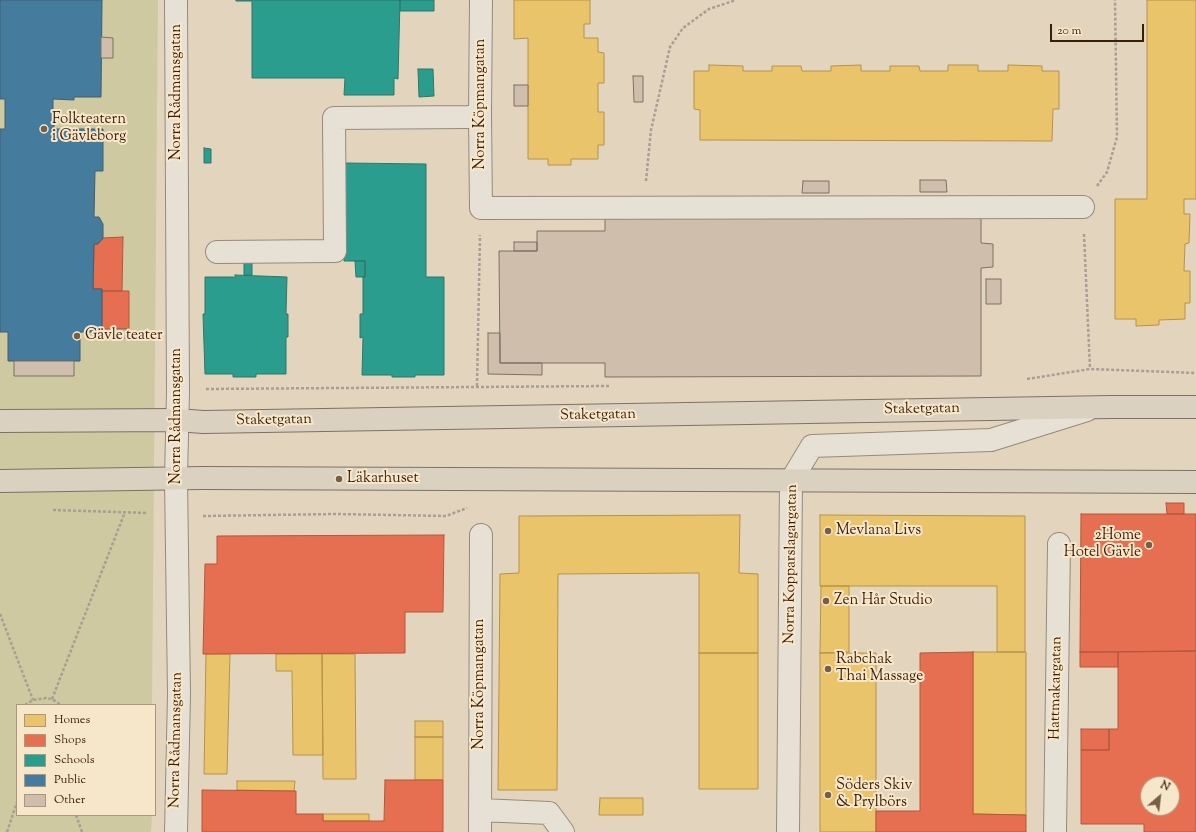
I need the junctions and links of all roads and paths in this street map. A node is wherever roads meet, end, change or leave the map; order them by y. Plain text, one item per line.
1 (176, 0) edge
2 (482, 0) edge
3 (736, 0) edge
4 (1115, 0) edge
5 (480, 115) junction
6 (644, 207) junction
7 (1083, 207) junction
8 (481, 208) junction
9 (217, 252) dead end
10 (1090, 369) junction
11 (1196, 373) edge
12 (1022, 380) dead end
13 (477, 386) junction
14 (612, 386) dead end
15 (178, 391) junction
16 (1196, 402) edge
17 (1097, 407) junction
18 (1174, 407) junction
19 (1196, 407) edge
20 (178, 420) junction
21 (0, 421) edge
22 (176, 478) junction
23 (0, 481) edge
24 (791, 481) junction
25 (1196, 482) edge
26 (468, 508) dead end
27 (47, 510) dead end
28 (125, 512) junction
29 (177, 514) junction
30 (481, 536) dead end
31 (1059, 544) dead end
32 (0, 614) edge
33 (52, 699) junction
34 (32, 700) junction
35 (26, 704) edge
36 (60, 704) edge
37 (16, 805) edge
38 (480, 810) junction
39 (76, 816) edge
40 (7, 832) edge
41 (82, 832) edge
42 (176, 832) edge
43 (480, 832) edge
44 (563, 832) edge
45 (788, 832) edge
46 (1055, 832) edge

1 - 15 street, Norra Rådmansgatan
2 - 5 street, Norra Köpmangatan
3 - 6 path
4 - 7 path
5 - 8 street, Norra Köpmangatan
5 - 9 street
6 - 7 street
6 - 8 street
7 - 10 path
8 - 13 path
10 - 11 path
10 - 12 path
13 - 14 path
13 - 15 path
15 - 20 street, Norra Rådmansgatan
16 - 18 main road
17 - 18 main road, Staketgatan
17 - 20 main road, Staketgatan
17 - 24 street, Norra Kopparslagargatan
18 - 19 main road, Staketgatan
20 - 21 main road, Staketgatan
20 - 22 street, Norra Rådmansgatan
22 - 23 main road
22 - 24 main road
22 - 29 street, Norra Rådmansgatan
24 - 25 main road
24 - 45 street, Norra Kopparslagargatan
26 - 29 path
27 - 28 path
28 - 29 path
28 - 33 path
29 - 42 street, Norra Rådmansgatan
30 - 38 street, Norra Köpmangatan
31 - 46 street, Hattmakargatan
32 - 34 path
33 - 34 path
33 - 36 path
34 - 35 path
37 - 40 path
38 - 43 street, Norra Köpmangatan
38 - 44 street
39 - 41 path

